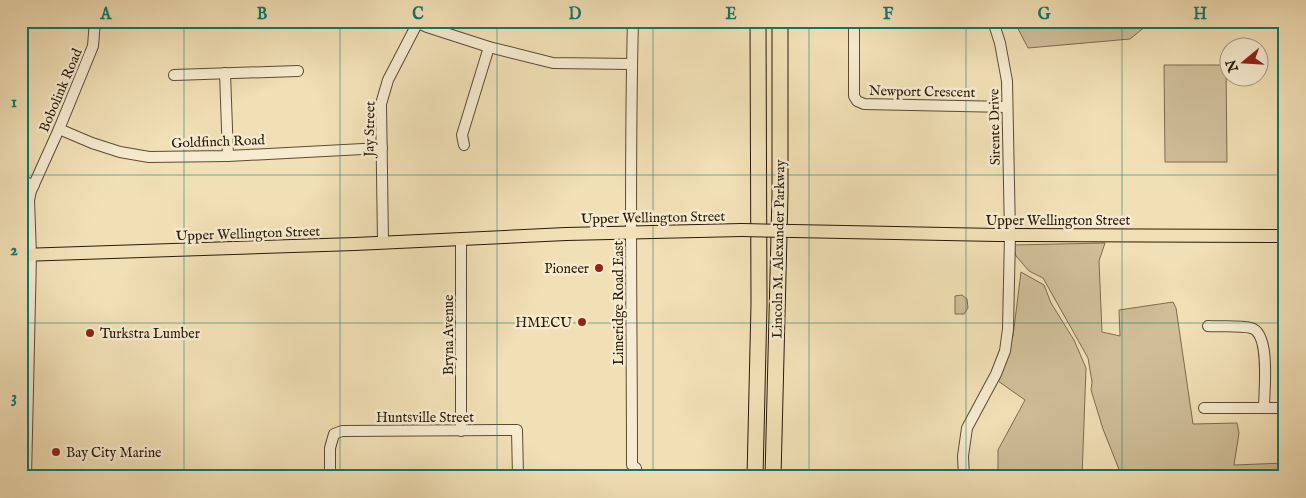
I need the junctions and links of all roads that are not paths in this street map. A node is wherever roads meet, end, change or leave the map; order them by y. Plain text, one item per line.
1 (95, 21) edge
2 (633, 21) edge
3 (758, 21) edge
4 (780, 21) edge
5 (854, 21) edge
6 (993, 21) edge
7 (416, 22) edge
8 (489, 46) junction
9 (632, 64) junction
10 (298, 71) dead end
11 (225, 74) junction
12 (174, 75) dead end
13 (1007, 107) junction
14 (59, 129) junction
15 (464, 145) dead end
16 (382, 148) junction
17 (228, 156) junction
18 (21, 180) edge
19 (34, 184) junction
20 (632, 232) junction
21 (1010, 235) junction
22 (1285, 236) edge
23 (462, 239) junction
24 (383, 242) junction
25 (26, 255) edge
26 (1208, 326) dead end
27 (1204, 408) dead end
28 (1264, 408) junction
29 (1285, 408) edge
30 (461, 431) junction
31 (632, 465) junction
32 (26, 477) edge
33 (330, 477) edge
34 (518, 477) edge
35 (630, 477) edge
36 (634, 477) edge
37 (755, 477) edge
38 (773, 477) edge
39 (964, 477) edge

1 - 14 street, Bobolink Road
2 - 9 street, Limeridge Road East
3 - 37 highway, Lincoln M. Alexander Parkway
4 - 38 highway, Lincoln M. Alexander Parkway
5 - 13 street, Newport Crescent
6 - 13 street, Sirente Drive
7 - 8 street
7 - 16 street, Jay Street
8 - 9 street
8 - 15 street
9 - 20 street, Limeridge Road East
10 - 11 street
11 - 12 street
11 - 17 street
13 - 21 street, Sirente Drive
14 - 17 street, Goldfinch Road
14 - 19 street, Bobolink Road
16 - 17 street, Goldfinch Road
16 - 24 street, Jay Street
18 - 19 street
19 - 25 street, Bobolink Road
20 - 21 main road, Upper Wellington Street, bridge
20 - 23 main road, Upper Wellington Street
20 - 31 street, Limeridge Road East
21 - 22 main road, Upper Wellington Street
21 - 39 street, Sirente Drive
23 - 24 main road, Upper Wellington Street
23 - 30 street, Bryna Avenue
24 - 25 main road, Upper Wellington Street
25 - 32 street, Bobolink Road
26 - 28 street
27 - 28 street
28 - 29 street
30 - 33 street, Huntsville Street
30 - 34 street, Huntsville Street
31 - 35 street, Limeridge Road East
31 - 36 street, Limeridge Road East

